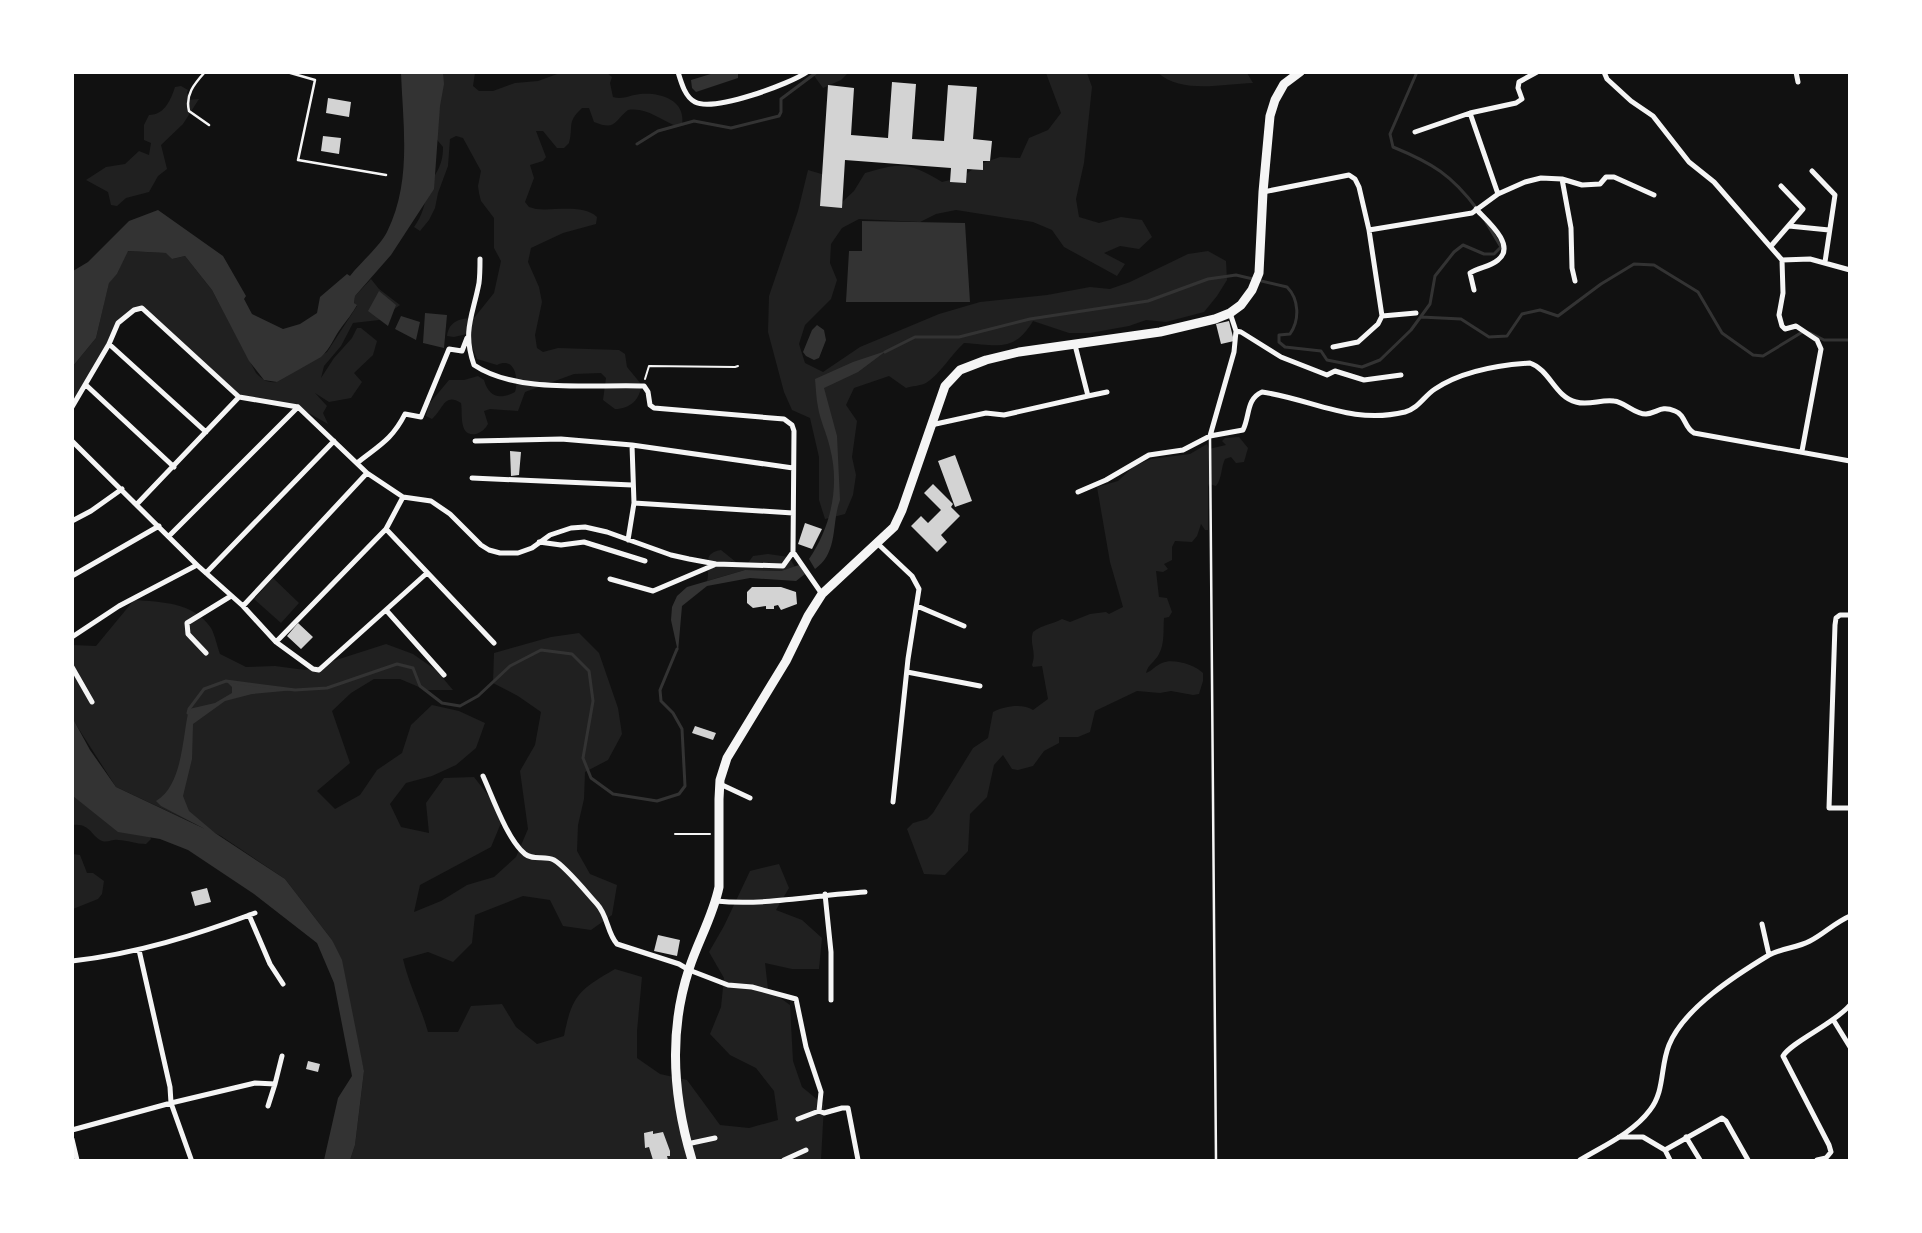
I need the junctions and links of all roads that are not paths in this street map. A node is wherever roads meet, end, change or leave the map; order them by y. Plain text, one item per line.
1 (205, 72) edge
2 (287, 72) edge
3 (678, 72) edge
4 (807, 72) edge
5 (1300, 72) edge
6 (1537, 72) edge
7 (1604, 72) edge
8 (1796, 72) edge
9 (1798, 82) dead end
10 (1470, 113) junction
11 (209, 125) dead end
12 (1415, 132) dead end
13 (1812, 171) dead end
14 (386, 175) dead end
15 (1562, 179) junction
16 (1781, 186) dead end
17 (1263, 192) junction
18 (1498, 194) junction
19 (1654, 195) dead end
20 (1474, 211) junction
21 (1789, 226) junction
22 (1369, 230) junction
23 (1829, 230) junction
24 (1771, 246) junction
25 (480, 259) dead end
26 (1782, 260) junction
27 (1825, 262) junction
28 (1850, 270) edge
29 (1575, 281) dead end
30 (1474, 290) dead end
31 (1230, 313) junction
32 (1416, 314) dead end
33 (1382, 316) junction
34 (1236, 332) junction
35 (468, 333) junction
36 (109, 344) junction
37 (1074, 345) junction
38 (1333, 347) dead end
39 (1401, 375) dead end
40 (86, 385) junction
41 (1107, 392) dead end
42 (1088, 396) junction
43 (239, 397) junction
44 (298, 407) junction
45 (72, 408) edge
46 (931, 425) junction
47 (206, 432) junction
48 (1210, 436) junction
49 (72, 440) edge
50 (475, 440) dead end
51 (334, 441) junction
52 (632, 445) junction
53 (1802, 451) junction
54 (1850, 461) edge
55 (357, 463) junction
56 (174, 467) junction
57 (793, 468) junction
58 (367, 473) junction
59 (472, 478) dead end
60 (632, 485) junction
61 (122, 489) junction
62 (1078, 492) dead end
63 (403, 497) junction
64 (634, 502) junction
65 (138, 504) junction
66 (793, 513) junction
67 (72, 521) edge
68 (159, 526) junction
69 (386, 529) junction
70 (169, 536) junction
71 (628, 540) junction
72 (539, 542) junction
73 (878, 543) junction
74 (793, 552) junction
75 (645, 561) dead end
76 (716, 564) junction
77 (197, 565) junction
78 (206, 573) junction
79 (427, 573) junction
80 (72, 576) edge
81 (610, 579) dead end
82 (822, 594) junction
83 (231, 596) junction
84 (243, 606) junction
85 (918, 606) junction
86 (386, 610) junction
87 (1850, 615) edge
88 (964, 626) dead end
89 (72, 637) edge
90 (276, 642) junction
91 (494, 643) dead end
92 (206, 653) dead end
93 (72, 667) edge
94 (907, 672) junction
95 (444, 675) dead end
96 (980, 686) dead end
97 (92, 702) dead end
98 (483, 776) dead end
99 (720, 784) junction
100 (750, 798) dead end
101 (893, 802) dead end
102 (1850, 808) edge
103 (865, 892) dead end
104 (825, 894) junction
105 (716, 901) junction
106 (255, 912) dead end
107 (249, 915) junction
108 (1850, 916) edge
109 (1762, 924) dead end
110 (139, 950) junction
111 (1769, 955) junction
112 (72, 961) edge
113 (688, 970) junction
114 (283, 984) dead end
115 (831, 1000) dead end
116 (1850, 1005) edge
117 (1834, 1020) junction
118 (1850, 1047) edge
119 (282, 1056) dead end
120 (275, 1084) junction
121 (171, 1103) junction
122 (268, 1106) dead end
123 (819, 1111) junction
124 (798, 1119) dead end
125 (72, 1130) edge
126 (1619, 1137) junction
127 (1686, 1137) junction
128 (715, 1138) dead end
129 (72, 1139) edge
130 (687, 1144) junction
131 (806, 1150) dead end
132 (1664, 1150) junction
133 (191, 1159) dead end
134 (77, 1160) edge
135 (692, 1160) edge
136 (784, 1160) edge
137 (858, 1160) edge
138 (1216, 1160) edge
139 (1580, 1160) edge
140 (1670, 1160) edge
141 (1700, 1160) edge
142 (1748, 1160) edge
143 (1817, 1160) edge

1 - 11 lane
2 - 14 lane
3 - 4 street
5 - 17 main road
6 - 10 street
7 - 24 street
8 - 9 street
10 - 12 street
10 - 18 street
13 - 23 street
15 - 18 street
15 - 19 street
15 - 29 street
16 - 21 street
17 - 22 street
17 - 31 main road
18 - 20 street
20 - 22 street
20 - 30 street
21 - 23 street
21 - 24 street
22 - 33 street
23 - 27 street
24 - 26 street
25 - 35 street
26 - 27 street
26 - 53 street
27 - 28 street
31 - 34 street
31 - 37 main road
32 - 33 street
33 - 38 street
34 - 39 street
34 - 48 street
35 - 55 street
35 - 57 street
36 - 40 street
36 - 43 street
36 - 47 street
37 - 42 street
37 - 46 main road
40 - 45 street
40 - 56 street
41 - 42 street
42 - 46 street
43 - 44 street
43 - 47 street
44 - 51 street
44 - 70 street
46 - 73 main road
47 - 56 street
48 - 53 street
48 - 62 street
48 - 138 lane
49 - 61 street
50 - 52 street
51 - 55 street
51 - 78 street
52 - 57 street
52 - 60 street
53 - 54 street
55 - 58 street
56 - 65 street
57 - 66 street
58 - 63 street
58 - 84 street
59 - 60 street
60 - 64 street
61 - 65 street
61 - 67 street
63 - 69 street
63 - 72 street
64 - 66 street
64 - 71 street
65 - 68 street
66 - 74 street
68 - 70 street
68 - 80 street
69 - 79 street
69 - 90 street
70 - 77 street
71 - 72 street
71 - 76 street
72 - 75 street
73 - 82 main road
73 - 85 street
74 - 76 street
74 - 82 street
76 - 81 street
77 - 78 street
77 - 89 street
78 - 83 street
79 - 86 street
79 - 91 street
82 - 99 main road
83 - 84 street
83 - 92 street
84 - 90 street
85 - 88 street
85 - 94 street
86 - 90 street
86 - 95 street
87 - 102 street
93 - 97 street
94 - 96 street
94 - 101 street
98 - 113 street
99 - 100 street
99 - 105 main road
103 - 104 street
104 - 105 street
104 - 115 street
105 - 113 main road
106 - 107 street
107 - 110 street
107 - 114 street
108 - 111 street
109 - 111 street
110 - 112 street
110 - 121 street
111 - 126 street
113 - 123 street
113 - 130 main road
116 - 117 street
117 - 118 street
117 - 143 street
119 - 120 street
120 - 121 street
120 - 122 street
121 - 125 street
121 - 133 street
123 - 124 street
123 - 137 street
126 - 132 street
126 - 139 street
127 - 132 street
127 - 141 street
127 - 142 street
128 - 130 street
129 - 134 street
130 - 135 main road
131 - 136 street
132 - 140 street

